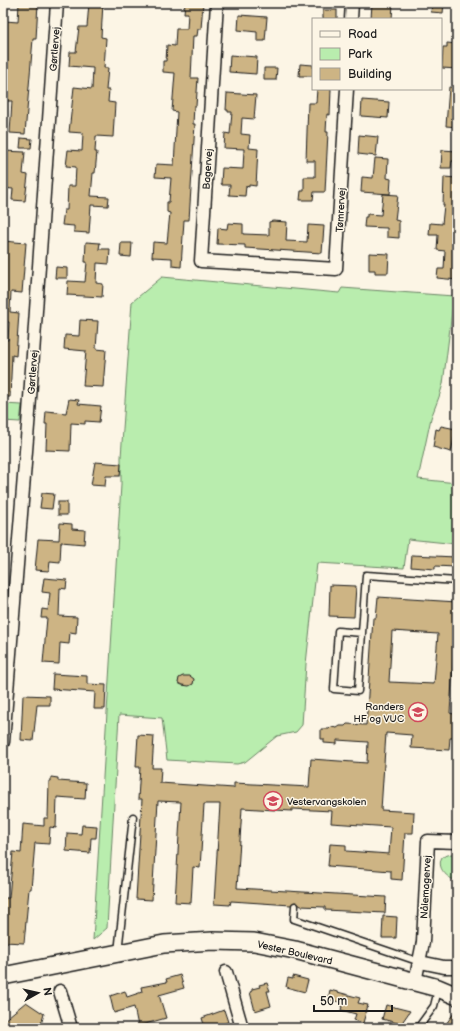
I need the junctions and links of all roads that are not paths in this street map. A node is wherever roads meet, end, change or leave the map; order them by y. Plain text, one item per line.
1 (57, 3) edge
2 (217, 3) edge
3 (352, 3) edge
4 (351, 18) edge
5 (347, 90) edge
6 (275, 266) joint
7 (457, 581) edge
8 (362, 633) junction
9 (3, 742) edge
10 (133, 817) dead end
11 (457, 842) edge
12 (295, 906) dead end
13 (118, 953) junction
14 (420, 962) junction
15 (457, 967) edge
16 (226, 972) dead end
17 (3, 976) edge
18 (415, 982) junction
19 (60, 991) dead end
20 (449, 991) edge
21 (71, 1028) edge
22 (242, 1028) edge
23 (418, 1028) edge

1 - 9 street, Gørtlervej
2 - 6 street, Bagervej
3 - 4 street
5 - 6 street, Tømrervej
7 - 8 lane
8 - 8 lane
10 - 13 lane
11 - 14 street, Nålemagervej
12 - 14 lane
13 - 17 main road, Vester Boulevard
13 - 18 main road, Vester Boulevard
14 - 15 street
14 - 18 street, Nålemagervej
16 - 22 street
18 - 20 main road, Vester Boulevard
19 - 21 street
20 - 23 lane

